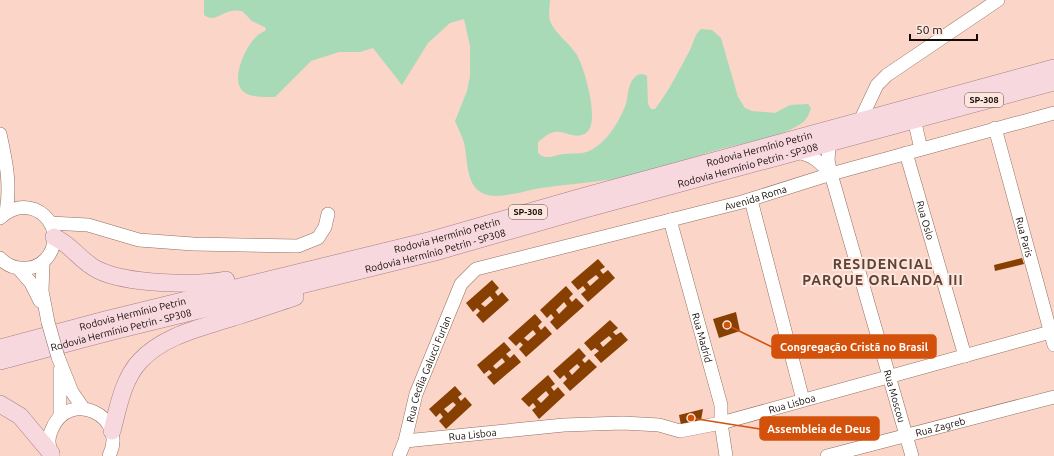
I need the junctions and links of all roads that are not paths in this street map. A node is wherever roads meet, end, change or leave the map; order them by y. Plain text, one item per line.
1 (998, 0) edge
2 (1054, 68) edge
3 (1054, 82) edge
4 (1054, 113) edge
5 (914, 119) junction
6 (860, 121) junction
7 (995, 128) junction
8 (0, 134) edge
9 (836, 140) junction
10 (921, 149) junction
11 (797, 152) junction
12 (906, 153) junction
13 (831, 174) junction
14 (751, 200) junction
15 (328, 214) dead end
16 (3, 215) edge
17 (670, 220) junction
18 (52, 230) junction
19 (0, 258) edge
20 (350, 260) junction
21 (43, 262) junction
22 (19, 269) junction
23 (365, 270) junction
24 (461, 284) joint
25 (47, 318) junction
26 (1052, 331) edge
27 (1054, 345) edge
28 (0, 348) edge
29 (966, 356) junction
30 (0, 361) edge
31 (59, 361) junction
32 (888, 377) junction
33 (1054, 397) edge
34 (803, 400) junction
35 (0, 404) edge
36 (83, 408) junction
37 (60, 416) junction
38 (720, 423) junction
39 (112, 431) junction
40 (907, 437) junction
41 (405, 441) junction
42 (52, 455) edge
43 (109, 456) edge
44 (399, 456) edge
45 (726, 456) edge
46 (827, 456) edge
47 (912, 456) edge

1 - 6 street
2 - 6 main road, Rodovia Hermínio Petrin / SP-308
3 - 5 main road, Rodovia Hermínio Petrin - SP308 / SP-308
4 - 7 street, Avenida Roma
5 - 9 main road, Rodovia Hermínio Petrin - SP308 / SP-308
5 - 10 street
6 - 20 main road, Rodovia Hermínio Petrin / SP-308
7 - 10 street, Avenida Roma
7 - 26 street, Rua Paris
8 - 16 street
9 - 11 main road, Rodovia Hermínio Petrin - SP308 / SP-308
9 - 13 street, Rua Moscou
10 - 12 street, Avenida Roma
11 - 13 street
11 - 23 main road, Rodovia Hermínio Petrin - SP308 / SP-308
12 - 13 street, Avenida Roma
12 - 29 street, Rua Oslo
13 - 14 street, Avenida Roma
13 - 32 street, Rua Moscou
14 - 17 street, Avenida Roma
14 - 34 street
15 - 18 street
16 - 18 street
17 - 24 street, Avenida Roma
17 - 38 street, Rua Madrid
18 - 20 main road
18 - 21 street
19 - 22 street
20 - 28 main road, Rodovia Hermínio Petrin / SP-308
21 - 22 street
21 - 25 street
22 - 25 street
23 - 30 main road, Rodovia Hermínio Petrin - SP308 / SP-308
23 - 39 main road
24 - 41 street, Rua Cecília Galucci Furlan
25 - 31 street, bridge
26 - 27 street, Rua Paris
26 - 29 street, Rua Lisboa
29 - 32 street, Rua Lisboa
31 - 36 street
31 - 37 street
32 - 34 street, Rua Lisboa
32 - 40 street, Rua Moscou
33 - 40 street, Rua Zagreb
34 - 38 street, Rua Lisboa
35 - 42 main road
36 - 37 street
36 - 39 street
37 - 42 street
38 - 41 street, Rua Lisboa
38 - 45 street, Rua Madrid
39 - 43 street
40 - 46 street, Rua Zagreb
40 - 47 street, Rua Moscou
41 - 44 street, Rua Cecília Galucci Furlan

